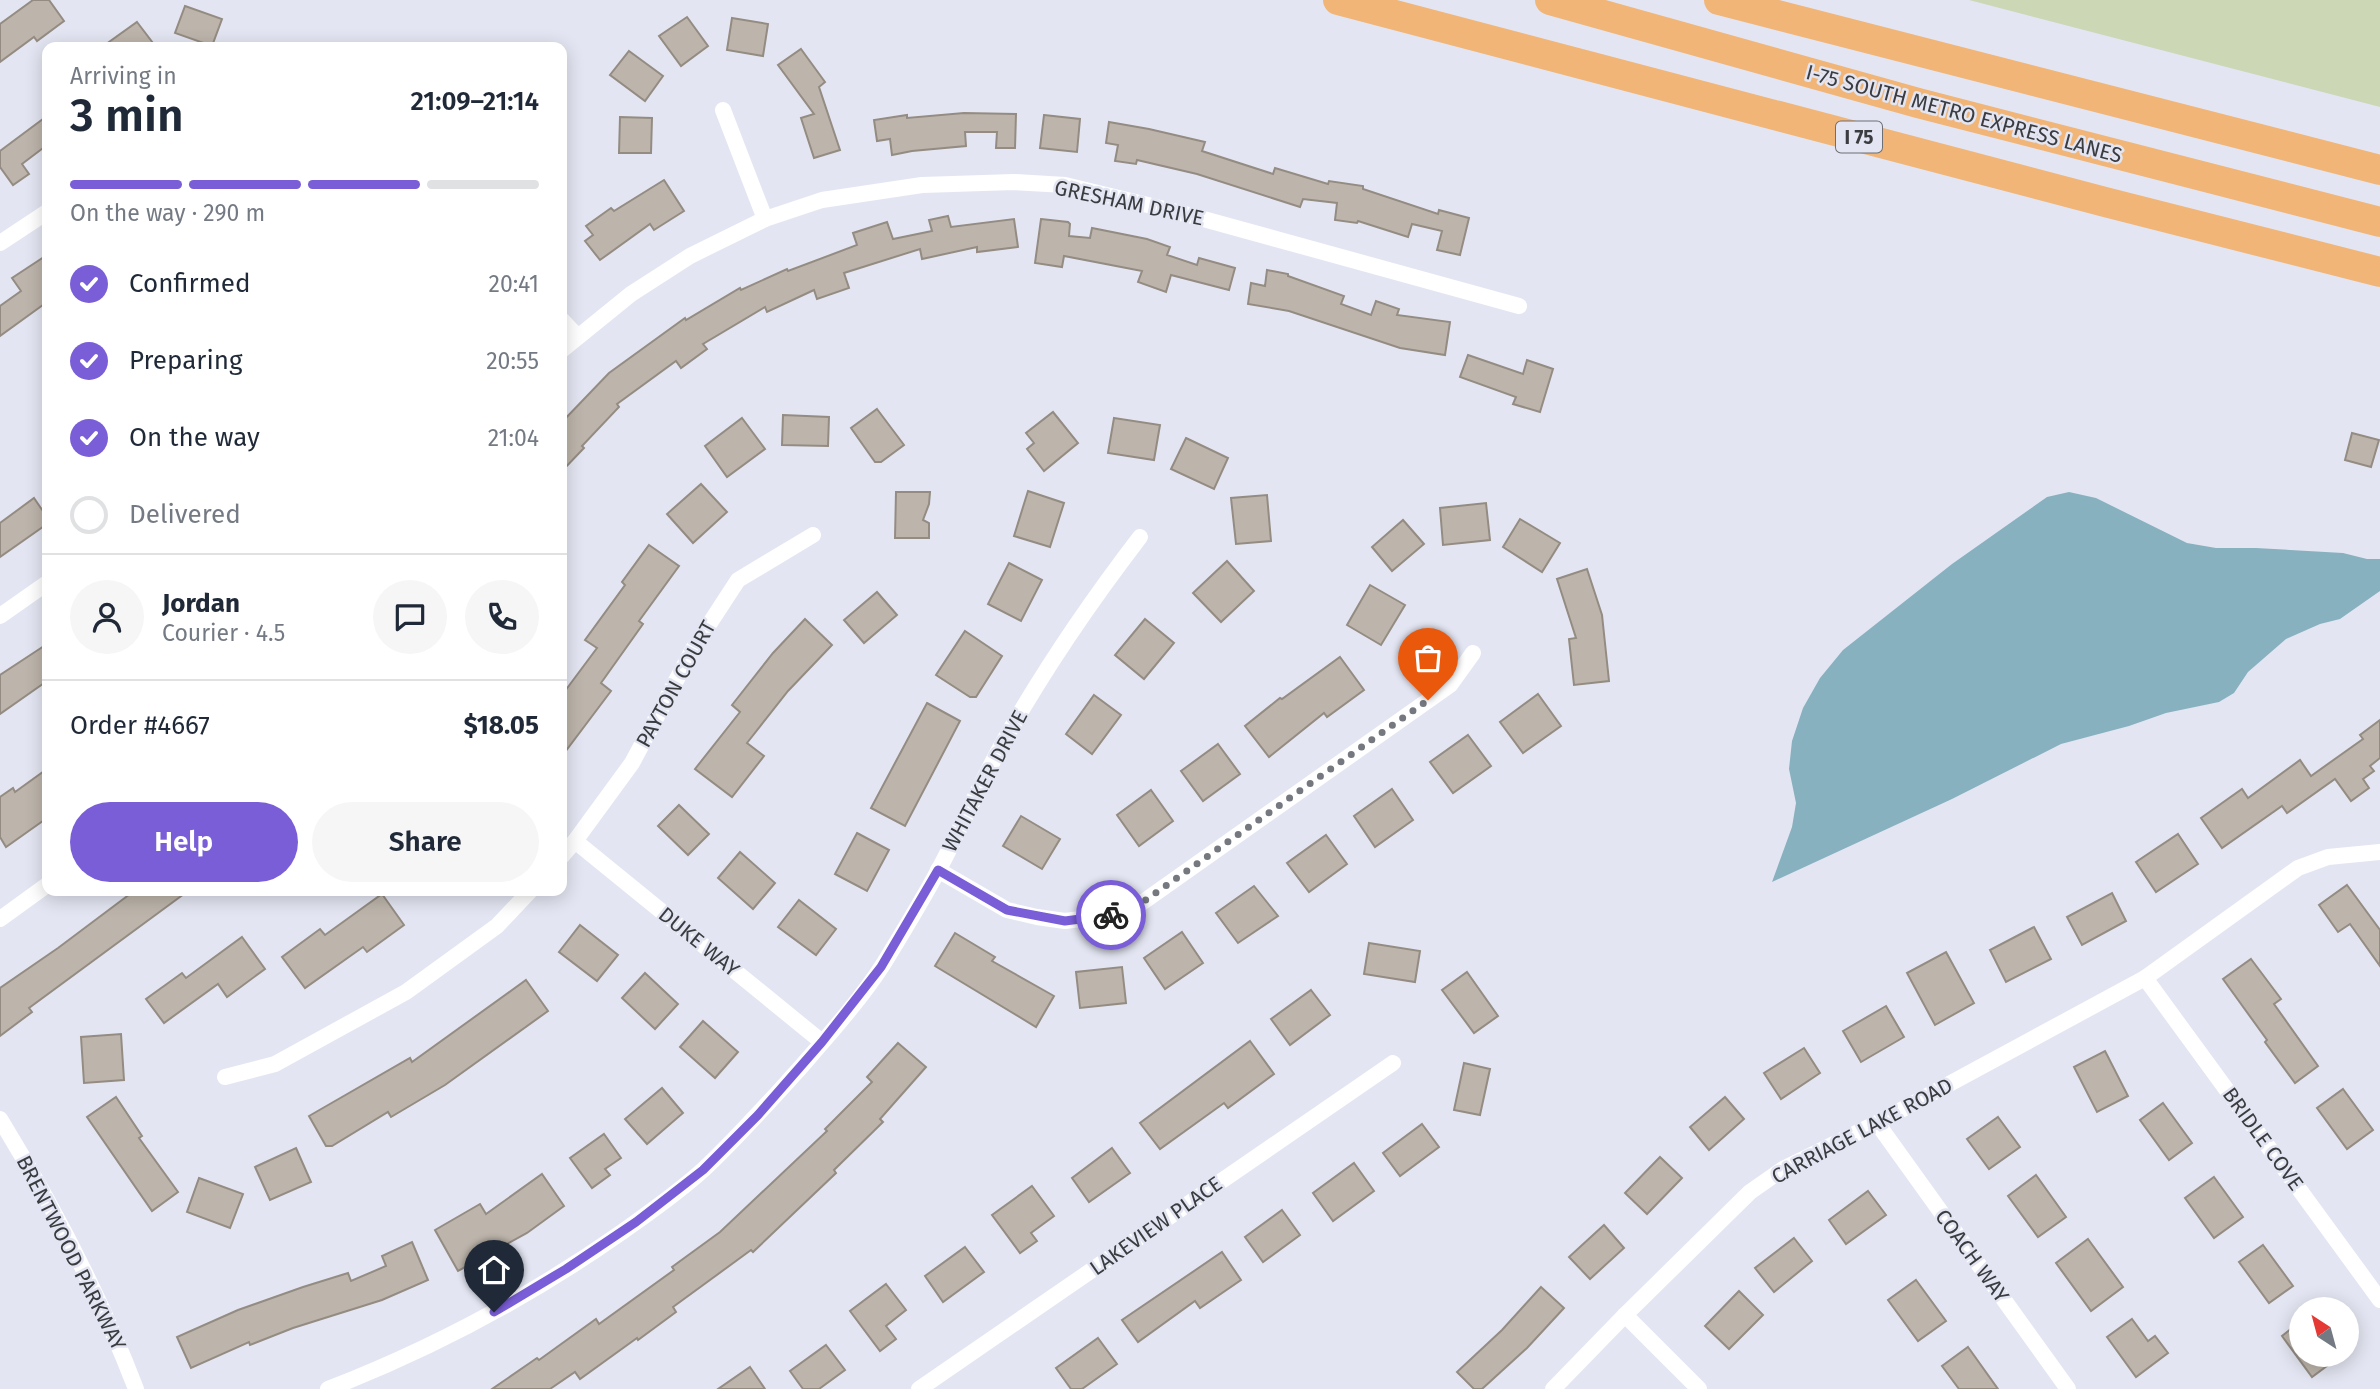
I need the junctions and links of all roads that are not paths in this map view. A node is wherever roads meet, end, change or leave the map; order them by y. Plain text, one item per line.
1 (1338, 0) edge
2 (1550, 0) edge
3 (1718, 0) edge
4 (723, 110) dead end
5 (2380, 170) edge
6 (42, 215) edge
7 (765, 219) junction
8 (2380, 222) edge
9 (0, 243) edge
10 (2380, 272) edge
11 (1518, 306) dead end
12 (567, 325) edge
13 (577, 336) junction
14 (567, 346) edge
15 (813, 535) dead end
16 (1140, 537) dead end
17 (42, 587) edge
18 (0, 616) edge
19 (1472, 653) dead end
20 (575, 841) junction
21 (567, 850) edge
22 (2380, 852) edge
23 (938, 870) junction
24 (42, 889) edge
25 (525, 896) edge
26 (0, 919) edge
27 (2145, 978) junction
28 (822, 1042) junction
29 (1394, 1063) dead end
30 (225, 1077) dead end
31 (0, 1119) edge
32 (1877, 1123) junction
33 (2380, 1300) edge
34 (1625, 1315) junction
35 (136, 1389) edge
36 (328, 1389) edge
37 (919, 1389) edge
38 (1553, 1389) edge
39 (1699, 1389) edge
40 (2068, 1389) edge

1 - 10 highway, I 75
2 - 8 highway, I-75 SOUTH METRO EXPRESS LANES
3 - 5 highway
4 - 7 street
6 - 9 street
7 - 11 street, GRESHAM DRIVE
7 - 13 street, GRESHAM DRIVE
12 - 13 street
13 - 14 street, GRESHAM DRIVE
15 - 20 street, PAYTON COURT
16 - 23 street, WHITAKER DRIVE
17 - 18 street
19 - 23 street
20 - 21 street, PAYTON COURT
20 - 28 street, DUKE WAY
22 - 27 street, CARRIAGE LAKE ROAD
23 - 28 street, WHITAKER DRIVE
24 - 26 street
25 - 30 street
27 - 32 street, CARRIAGE LAKE ROAD
27 - 33 street, BRIDLE COVE
28 - 36 street, WHITAKER DRIVE
29 - 37 street, LAKEVIEW PLACE
31 - 35 street, BRENTWOOD PARKWAY
32 - 34 street, CARRIAGE LAKE ROAD
32 - 40 street, COACH WAY
34 - 38 street, CARRIAGE LAKE ROAD
34 - 39 street

